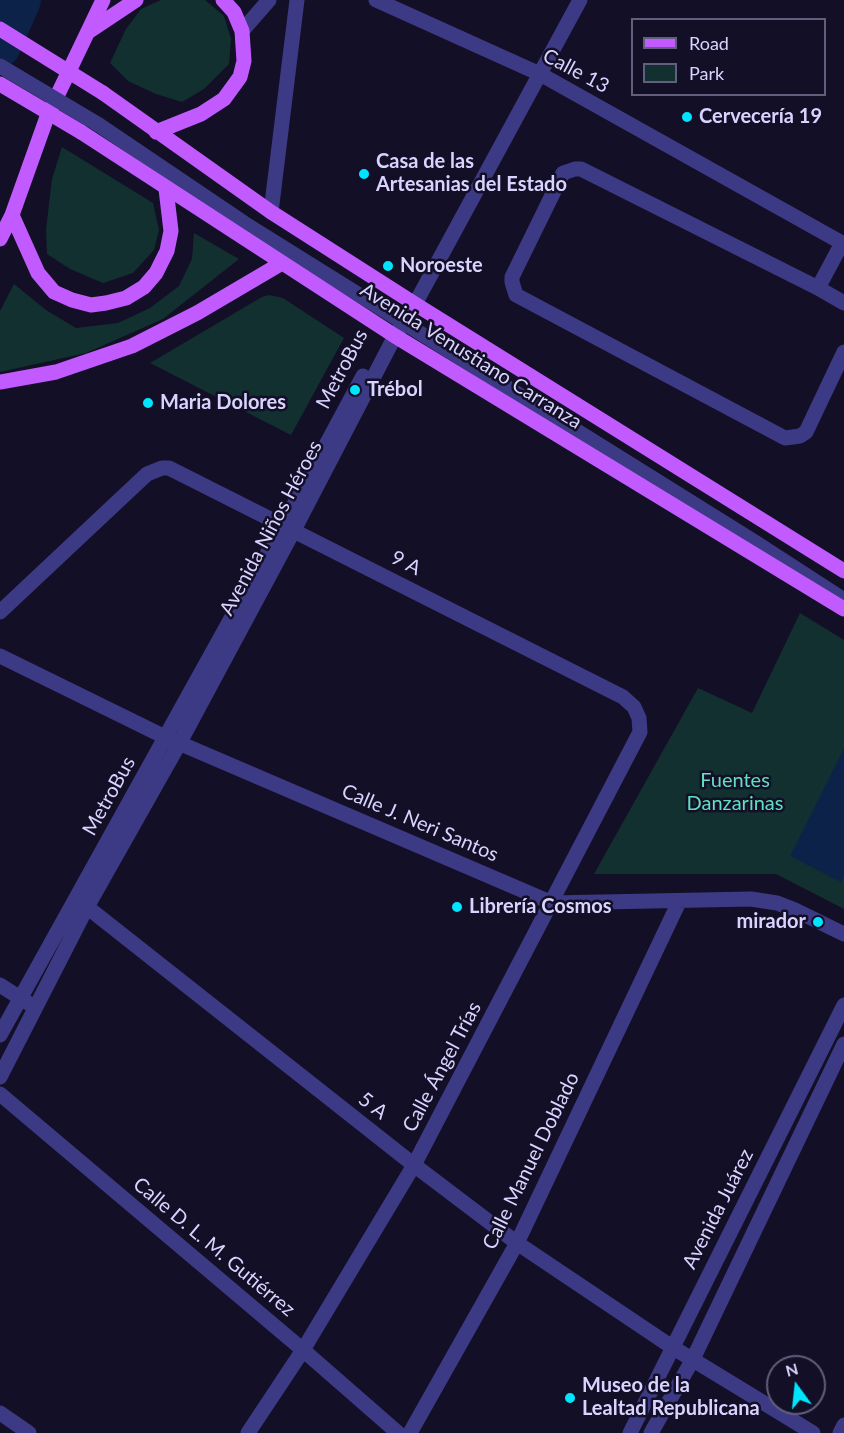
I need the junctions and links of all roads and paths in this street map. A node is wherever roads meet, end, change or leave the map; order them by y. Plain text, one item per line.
1 (103, 0) edge
2 (136, 0) edge
3 (223, 0) edge
4 (269, 0) edge
5 (297, 0) edge
6 (376, 0) edge
7 (580, 0) edge
8 (0, 29) edge
9 (242, 31) junction
10 (85, 34) junction
11 (0, 66) edge
12 (540, 74) junction
13 (0, 84) edge
14 (156, 132) junction
15 (166, 189) junction
16 (271, 212) junction
17 (12, 215) junction
18 (0, 238) edge
19 (843, 244) edge
20 (282, 263) junction
21 (818, 288) junction
22 (844, 303) edge
23 (415, 304) junction
24 (399, 318) junction
25 (391, 333) junction
26 (844, 352) edge
27 (0, 382) edge
28 (289, 527) junction
29 (844, 571) edge
30 (844, 600) edge
31 (844, 609) edge
32 (0, 612) edge
33 (0, 656) edge
34 (634, 707) joint
35 (172, 741) junction
36 (679, 902) junction
37 (552, 903) junction
38 (87, 906) junction
39 (844, 934) edge
40 (0, 985) edge
41 (21, 999) junction
42 (844, 1005) edge
43 (36, 1008) junction
44 (0, 1035) edge
45 (844, 1044) edge
46 (0, 1077) edge
47 (0, 1094) edge
48 (414, 1166) junction
49 (517, 1243) junction
50 (672, 1347) junction
51 (303, 1350) junction
52 (693, 1359) junction
53 (0, 1413) edge
54 (844, 1425) edge
55 (29, 1433) edge
56 (248, 1433) edge
57 (398, 1433) edge
58 (410, 1433) edge
59 (630, 1433) edge
60 (651, 1433) edge
61 (813, 1433) edge
62 (840, 1433) edge

1 - 10 main road
2 - 10 main road
3 - 9 main road
4 - 9 street
5 - 16 street
6 - 12 street, Calle 13
7 - 12 street, Avenida Niños Héroes
8 - 14 main road, Avenida Venustiano Carranza, bridge
9 - 14 main road
10 - 17 main road
11 - 24 street, bridge
12 - 19 street, Calle 13
12 - 23 street, Avenida Niños Héroes
13 - 15 main road, Avenida Venustiano Carranza, bridge
14 - 16 main road, Avenida Venustiano Carranza
15 - 17 main road
15 - 20 main road, Avenida Venustiano Carranza
16 - 23 main road, Avenida Venustiano Carranza
17 - 18 main road
19 - 21 street
20 - 25 main road, Avenida Venustiano Carranza
20 - 27 main road
21 - 22 street
21 - 26 street
23 - 24 street, Avenida Niños Héroes
23 - 29 main road, Avenida Venustiano Carranza
24 - 25 street, Avenida Niños Héroes
24 - 30 street
25 - 28 street, Avenida Niños Héroes
25 - 31 main road, Avenida Venustiano Carranza
28 - 32 street, 9 A
28 - 34 street, 9 A
28 - 35 street, Avenida Niños Héroes
33 - 35 street, Calle J. Neri Santos
34 - 37 street, Calle Ángel Trías
35 - 37 street, Calle J. Neri Santos
35 - 38 street, Avenida Niños Héroes
35 - 41 street, MetroBus
36 - 37 street, Calle J. Neri Santos
36 - 39 street, Calle J. Neri Santos
36 - 49 street, Calle Manuel Doblado
37 - 48 street, Calle Ángel Trías
38 - 43 street, Avenida Niños Héroes
38 - 48 street, 5 A
40 - 41 street
41 - 43 street
41 - 44 street, MetroBus
42 - 50 street, Avenida Juárez
43 - 46 street, Avenida Niños Héroes
45 - 52 street
47 - 51 street, Calle D. L. M. Gutiérrez
48 - 49 street, 5 A
48 - 51 street, Calle Ángel Trías
49 - 50 street, 5 A
49 - 58 street, Calle Manuel Doblado
50 - 52 street, 5 A
50 - 59 street, Avenida Juárez
51 - 56 street, Calle Ángel Trías
51 - 57 street, Calle D. L. M. Gutiérrez
52 - 60 street
52 - 61 street, 5 A
53 - 55 street
54 - 62 street

